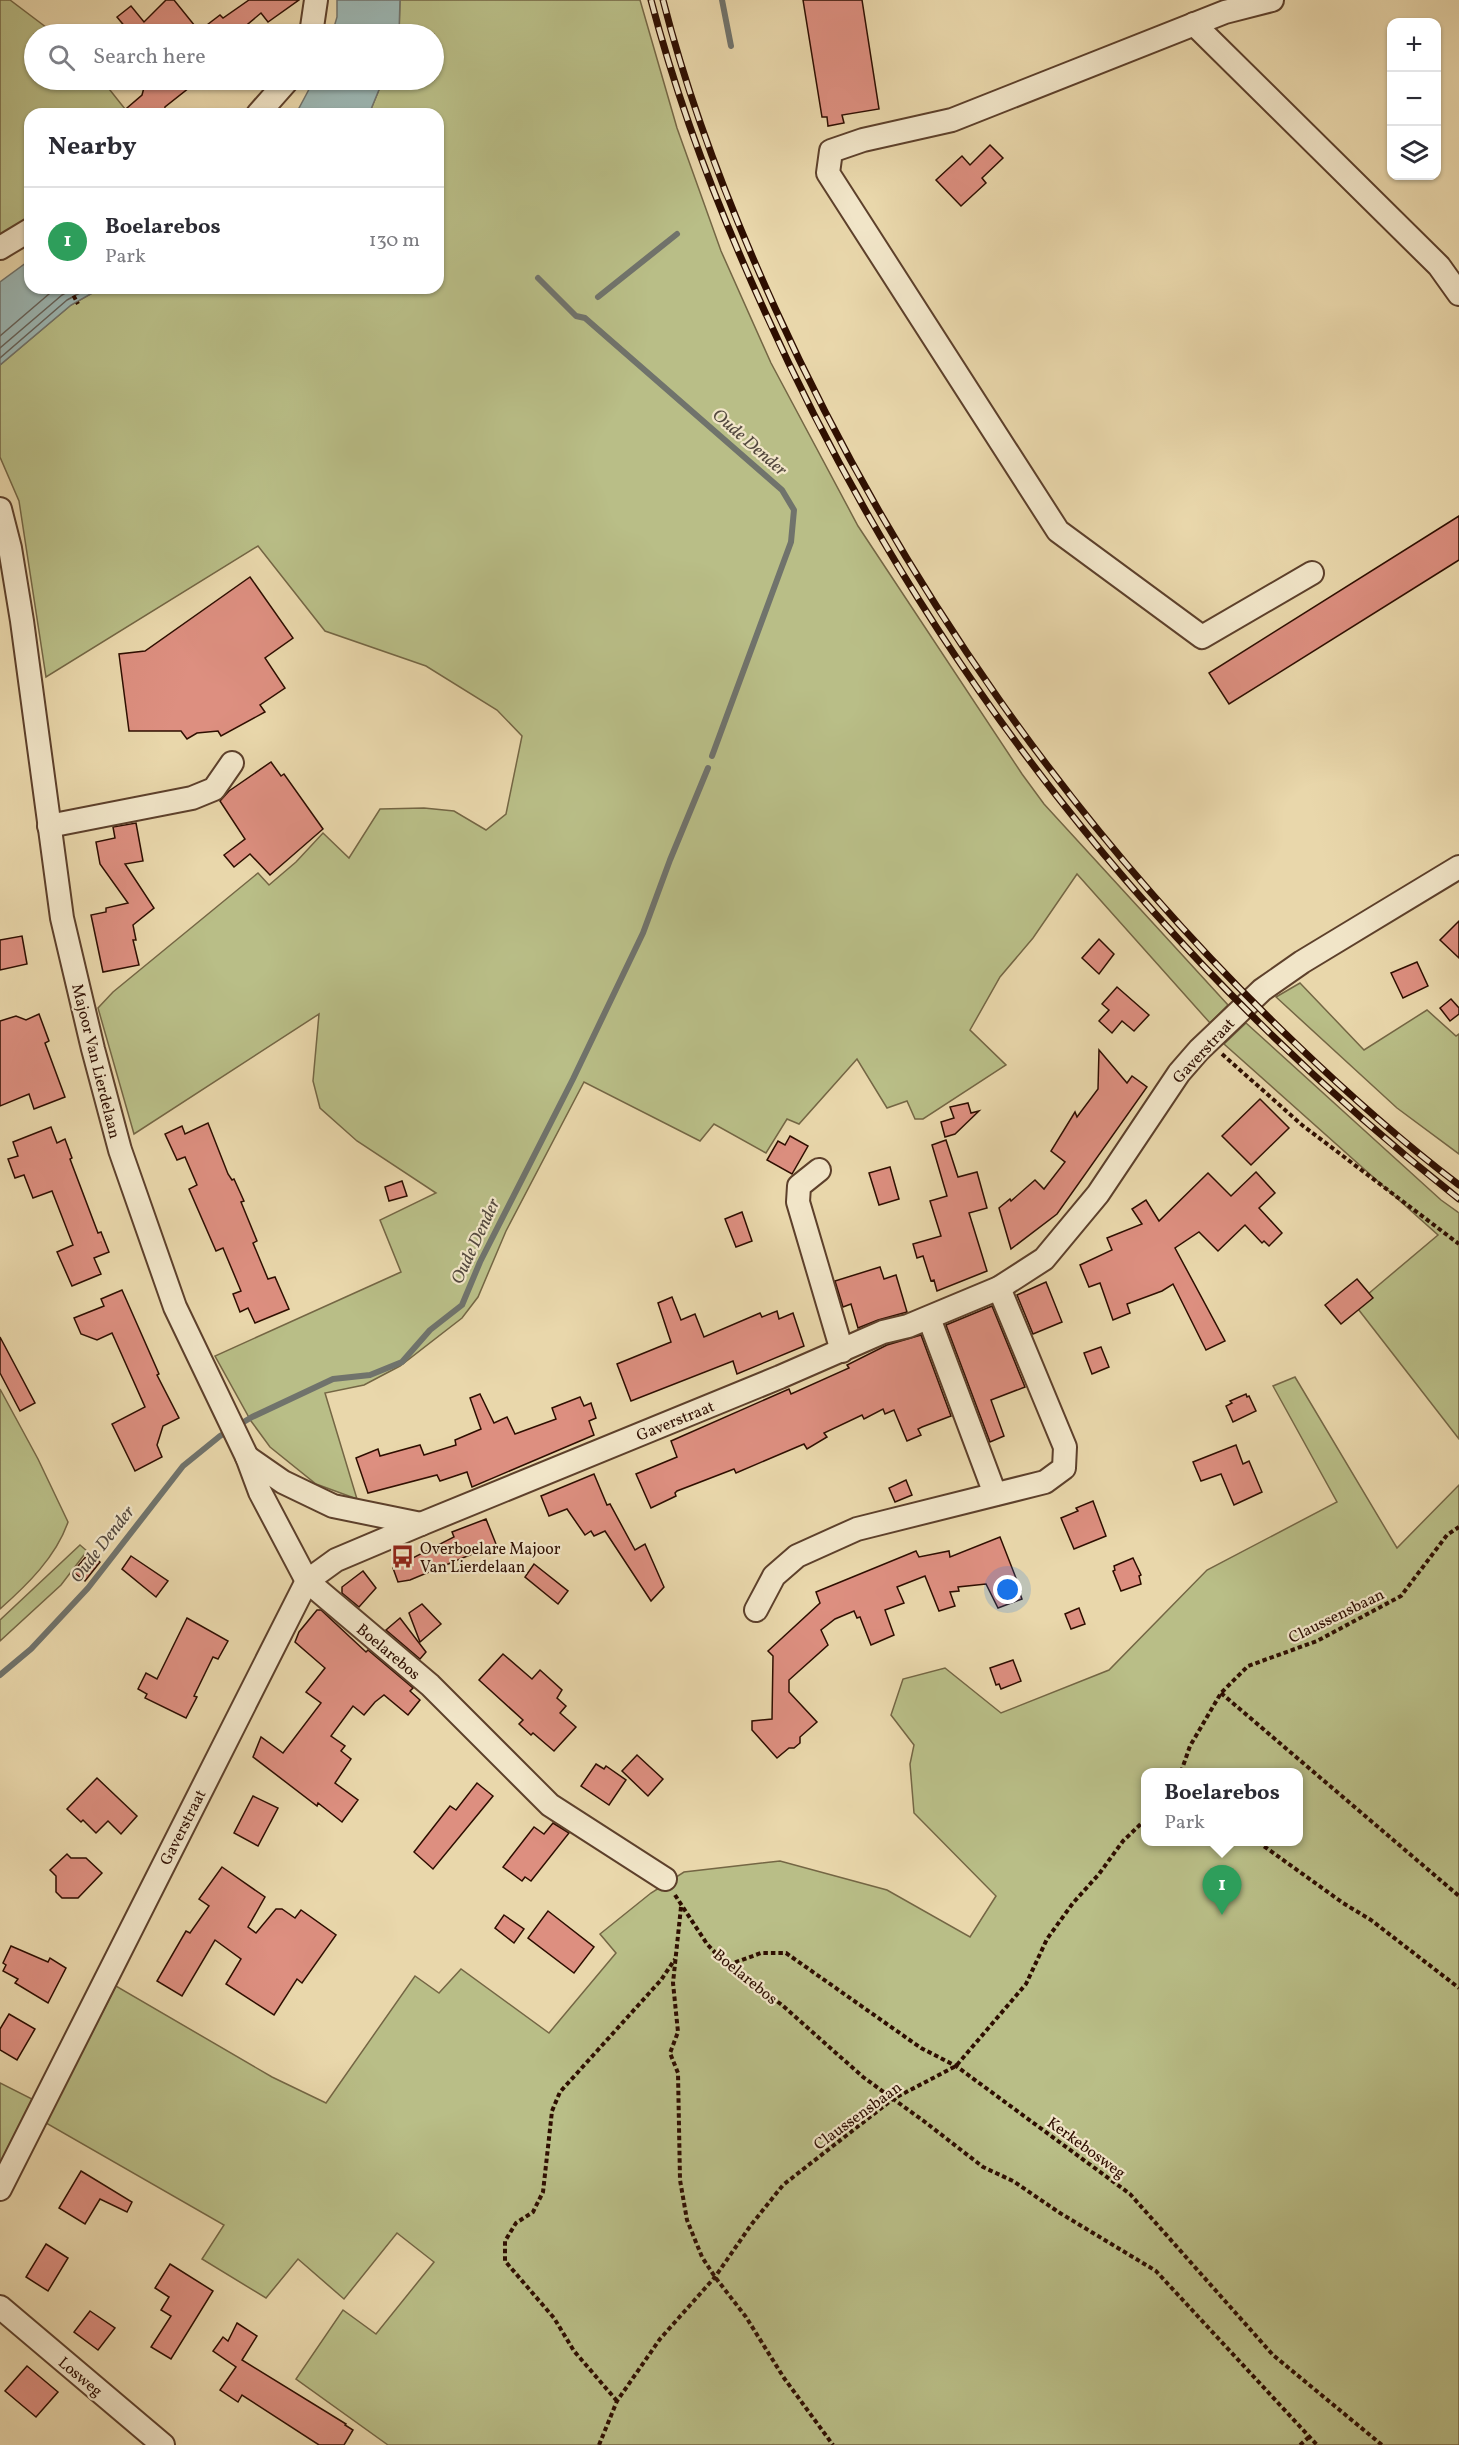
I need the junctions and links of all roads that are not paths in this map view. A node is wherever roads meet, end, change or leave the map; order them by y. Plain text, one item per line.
1 (316, 0) edge
2 (1272, 0) edge
3 (312, 24) edge
4 (1194, 24) junction
5 (279, 90) edge
6 (263, 108) edge
7 (24, 234) edge
8 (0, 248) edge
9 (1459, 294) edge
10 (0, 508) edge
11 (1312, 573) dead end
12 (0, 589) edge
13 (22, 621) junction
14 (232, 763) dead end
15 (49, 826) junction
16 (1459, 867) edge
17 (819, 1170) dead end
18 (999, 1288) junction
19 (929, 1318) junction
20 (842, 1351) junction
21 (239, 1441) junction
22 (995, 1494) junction
23 (421, 1524) junction
24 (307, 1581) junction
25 (756, 1610) dead end
26 (665, 1879) dead end
27 (0, 2189) edge
28 (0, 2307) edge
29 (163, 2445) edge

1 - 3 street
2 - 4 street
4 - 9 street
4 - 11 street
5 - 6 street
7 - 8 street
10 - 13 street, Majoor Van Lierdelaan
12 - 13 street
13 - 15 street, Majoor Van Lierdelaan
14 - 15 street
15 - 21 street, Majoor Van Lierdelaan
16 - 18 street, Gaverstraat
17 - 20 street
18 - 19 street, Gaverstraat
18 - 22 street
19 - 20 street, Gaverstraat
19 - 22 street
20 - 23 street, Gaverstraat
21 - 23 street
21 - 24 street, Majoor Van Lierdelaan
22 - 25 street
23 - 24 street, Gaverstraat
24 - 26 street, Boelarebos
24 - 27 street, Gaverstraat
28 - 29 street, Losweg

